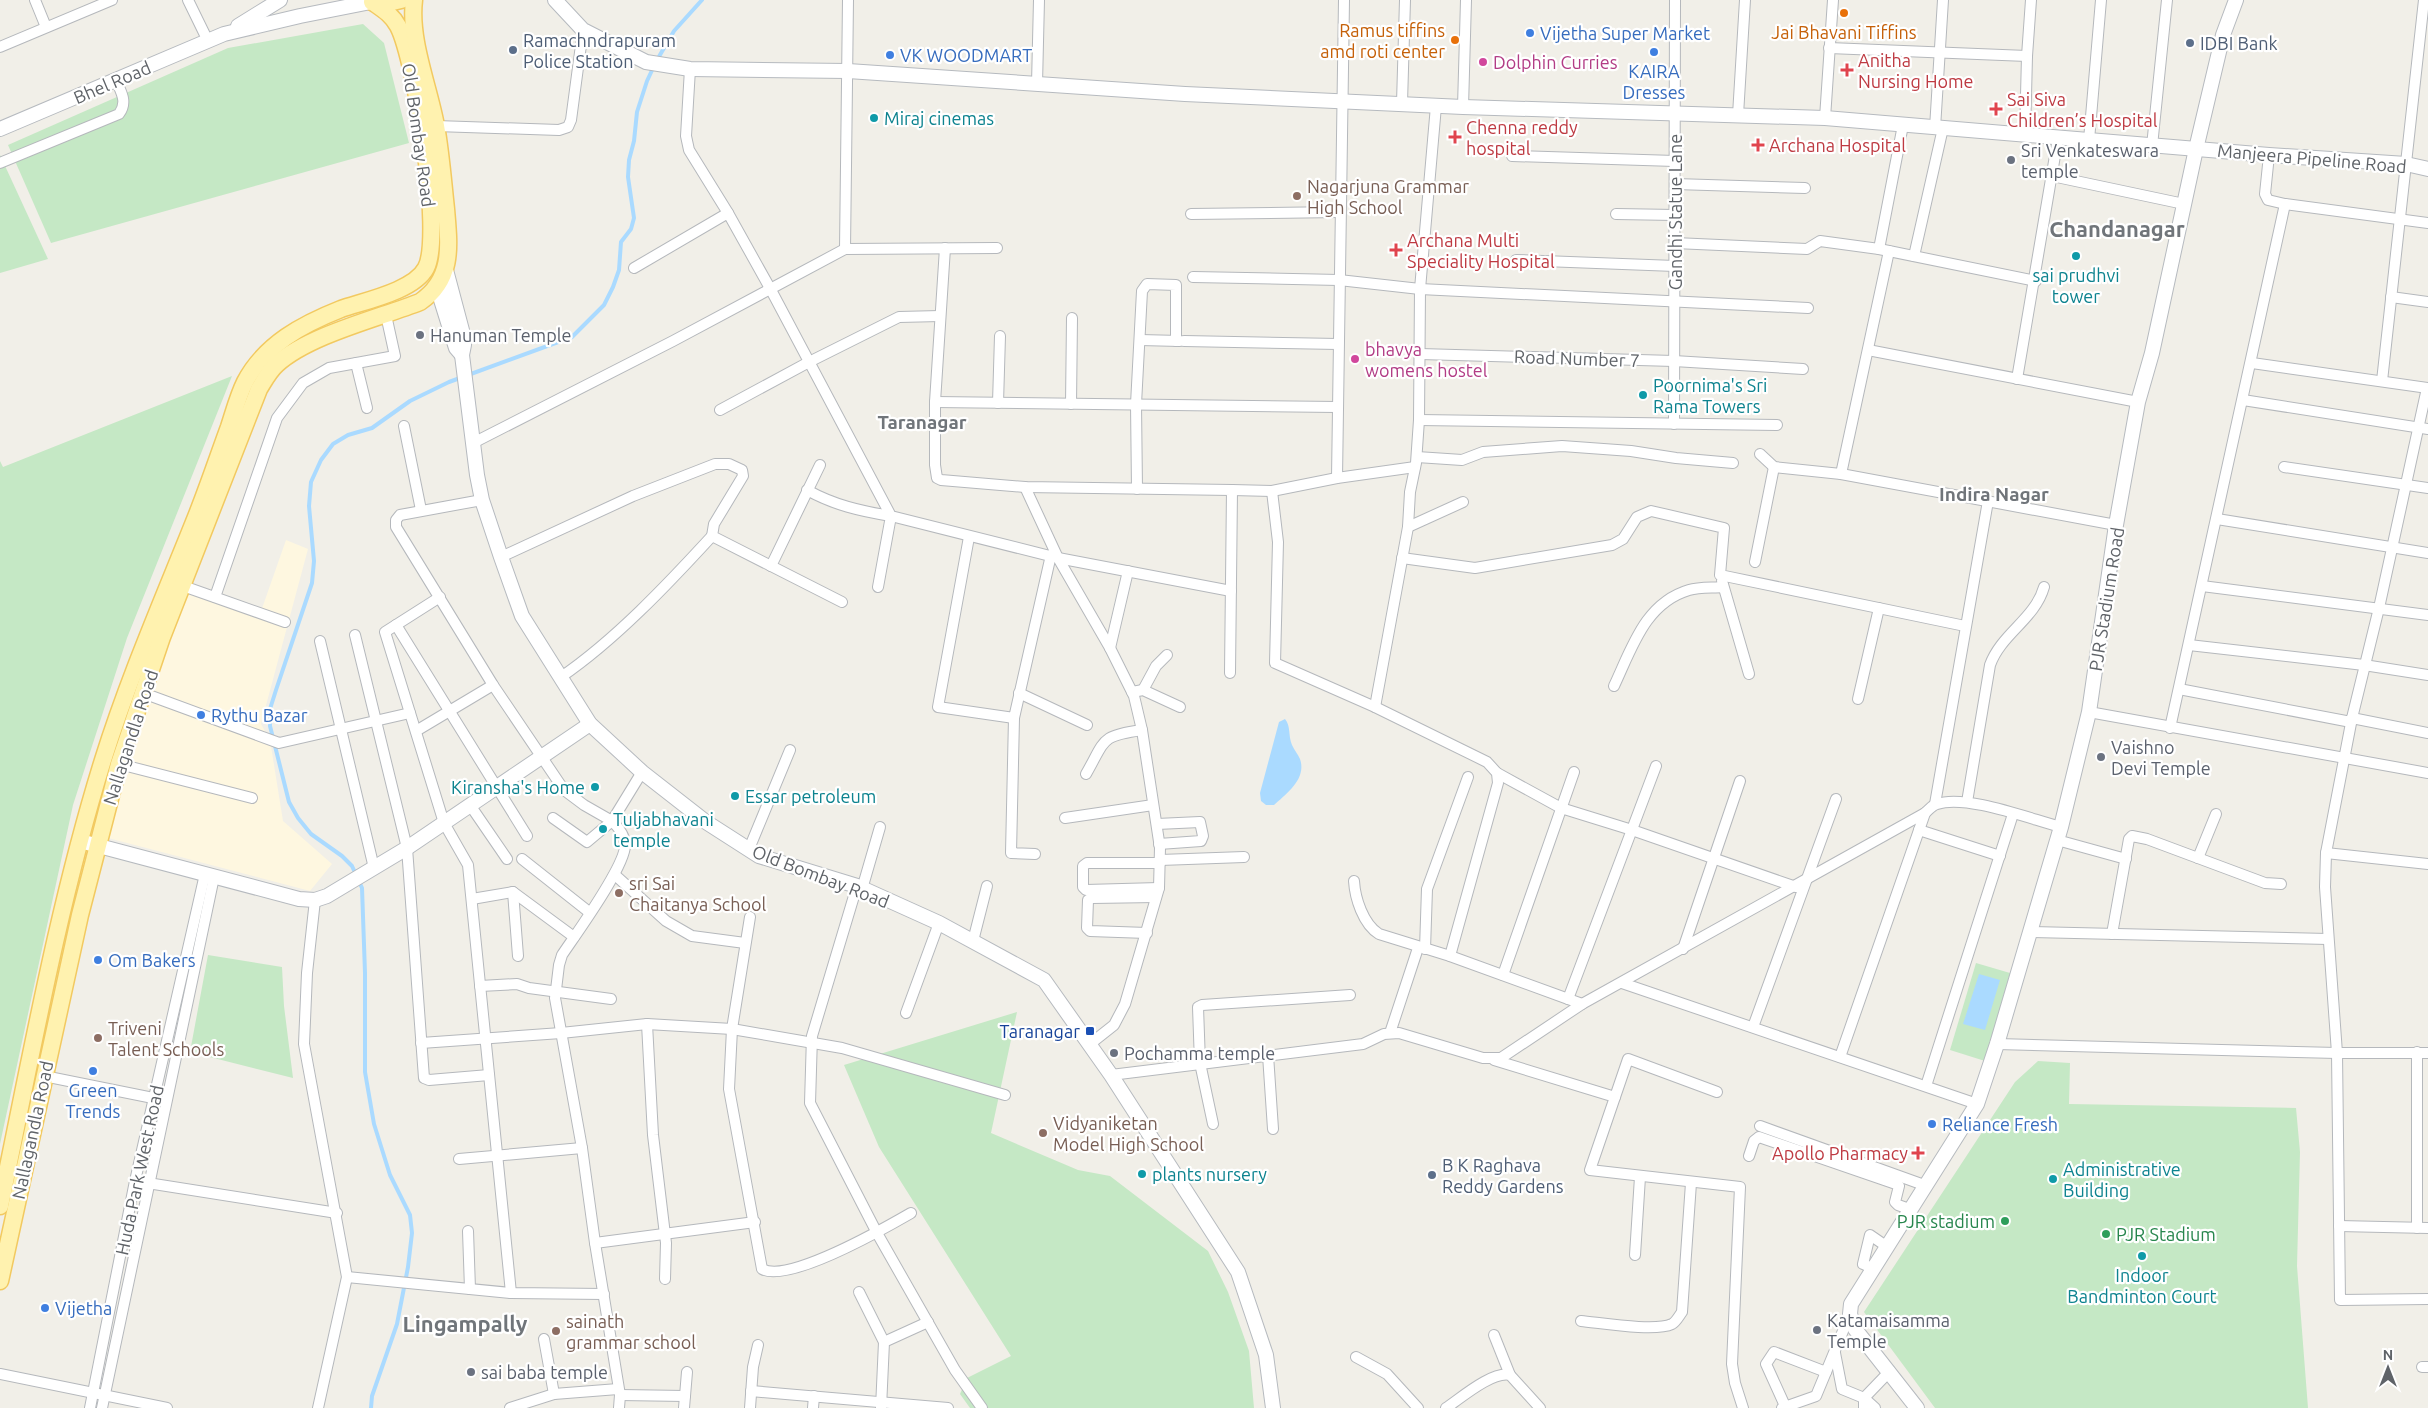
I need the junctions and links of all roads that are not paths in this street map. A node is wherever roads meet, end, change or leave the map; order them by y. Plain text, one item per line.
1 (35, 0) edge
2 (112, 0) edge
3 (188, 0) edge
4 (280, 0) edge
5 (401, 0) edge
6 (414, 0) edge
7 (555, 0) edge
8 (848, 0) edge
9 (1039, 0) edge
10 (1344, 0) edge
11 (1405, 0) edge
12 (1466, 0) edge
13 (1675, 0) edge
14 (1744, 0) edge
15 (1832, 0) edge
16 (1943, 0) edge
17 (2031, 0) edge
18 (2100, 0) edge
19 (2166, 0) edge
20 (2224, 0) edge
21 (2236, 0) edge
22 (2424, 0) edge
23 (370, 2) edge
24 (46, 28) junction
25 (583, 30) junction
26 (224, 34) junction
27 (2223, 34) junction
28 (208, 41) junction
29 (0, 47) edge
30 (1829, 48) junction
31 (1940, 53) junction
32 (2027, 56) junction
33 (686, 68) junction
34 (848, 71) junction
35 (116, 80) junction
36 (1037, 84) junction
37 (1342, 101) junction
38 (1402, 102) junction
39 (1436, 106) junction
40 (1463, 107) junction
41 (1675, 114) junction
42 (1738, 115) junction
43 (1825, 118) junction
44 (1903, 125) junction
45 (436, 126) junction
46 (1939, 128) junction
47 (0, 130) edge
48 (2025, 135) junction
49 (2058, 138) junction
50 (2089, 140) junction
51 (2152, 146) junction
52 (2196, 149) junction
53 (2269, 155) junction
54 (1512, 156) dead end
55 (1675, 162) junction
56 (0, 163) edge
57 (2406, 164) junction
58 (2428, 169) edge
59 (2052, 176) junction
60 (1675, 184) junction
61 (1805, 188) dead end
62 (2184, 204) junction
63 (2285, 204) junction
64 (1340, 212) junction
65 (728, 213) junction
66 (1191, 214) dead end
67 (1616, 214) dead end
68 (1675, 215) junction
69 (2400, 219) junction
70 (2428, 222) edge
71 (1674, 243) junction
72 (945, 248) junction
73 (997, 248) dead end
74 (845, 249) junction
75 (431, 250) joint
76 (1884, 250) junction
77 (1914, 256) junction
78 (1516, 260) dead end
79 (1674, 266) junction
80 (634, 268) dead end
81 (446, 270) junction
82 (1193, 278) dead end
83 (1339, 280) junction
84 (2036, 281) junction
85 (437, 286) junction
86 (1420, 289) junction
87 (770, 290) junction
88 (2391, 297) junction
89 (1674, 300) junction
90 (2428, 302) edge
91 (1808, 308) dead end
92 (386, 315) junction
93 (940, 316) junction
94 (1072, 318) dead end
95 (1000, 336) dead end
96 (1140, 340) junction
97 (1180, 341) junction
98 (1338, 344) junction
99 (1868, 350) junction
100 (1420, 354) junction
101 (462, 361) junction
102 (1674, 361) junction
103 (809, 362) junction
104 (356, 363) junction
105 (2252, 363) junction
106 (1803, 369) dead end
107 (2017, 379) junction
108 (2382, 381) junction
109 (252, 385) junction
110 (2428, 388) edge
111 (2243, 400) junction
112 (935, 402) junction
113 (2138, 402) junction
114 (998, 403) junction
115 (1071, 404) junction
116 (1136, 404) junction
117 (1337, 407) junction
118 (367, 408) dead end
119 (720, 410) dead end
120 (1419, 420) junction
121 (1674, 424) junction
122 (1777, 425) dead end
123 (404, 426) dead end
124 (2423, 428) edge
125 (473, 442) junction
126 (1760, 454) dead end
127 (1416, 462) junction
128 (1733, 463) dead end
129 (820, 465) dead end
130 (1774, 466) junction
131 (2284, 467) dead end
132 (1841, 474) junction
133 (1337, 478) junction
134 (2405, 485) junction
135 (1024, 487) junction
136 (2428, 488) edge
137 (1137, 489) junction
138 (806, 490) junction
139 (1232, 490) junction
140 (1272, 490) junction
141 (482, 500) junction
142 (1463, 502) dead end
143 (1988, 502) junction
144 (422, 510) junction
145 (891, 516) junction
146 (2217, 519) junction
147 (2116, 525) junction
148 (1408, 527) junction
149 (712, 536) junction
150 (969, 536) junction
151 (2391, 548) junction
152 (2428, 553) edge
153 (501, 556) junction
154 (1055, 556) junction
155 (1402, 558) junction
156 (1755, 562) dead end
157 (771, 566) junction
158 (1128, 571) junction
159 (1720, 575) junction
160 (183, 586) junction
161 (2202, 586) junction
162 (878, 587) dead end
163 (1724, 587) junction
164 (2044, 587) dead end
165 (1231, 591) junction
166 (215, 597) junction
167 (440, 597) junction
168 (842, 602) dead end
169 (1879, 608) junction
170 (2379, 608) junction
171 (2428, 615) edge
172 (285, 622) dead end
173 (396, 625) junction
174 (1965, 626) junction
175 (355, 635) dead end
176 (320, 641) dead end
177 (2189, 645) junction
178 (1110, 648) junction
179 (1167, 655) dead end
180 (2364, 665) junction
181 (1230, 673) dead end
182 (1749, 674) dead end
183 (2428, 675) edge
184 (561, 677) junction
185 (493, 685) junction
186 (1614, 686) dead end
187 (2179, 689) junction
188 (1143, 690) junction
189 (1132, 692) junction
190 (143, 693) junction
191 (1019, 693) junction
192 (1858, 699) dead end
193 (1180, 707) dead end
194 (1375, 707) junction
195 (450, 712) junction
196 (2089, 712) junction
197 (410, 713) junction
198 (1014, 718) junction
199 (2352, 720) junction
200 (376, 721) junction
201 (590, 724) junction
202 (1087, 725) dead end
203 (2170, 728) junction
204 (341, 730) junction
205 (1142, 730) junction
206 (416, 731) junction
207 (2428, 733) edge
208 (790, 750) dead end
209 (542, 757) junction
210 (2344, 758) junction
211 (119, 764) junction
212 (1656, 766) dead end
213 (642, 772) junction
214 (1574, 772) dead end
215 (1497, 773) junction
216 (2428, 773) edge
217 (1086, 774) dead end
218 (1468, 777) dead end
219 (1740, 782) dead end
220 (497, 787) junction
221 (252, 798) dead end
222 (1836, 799) dead end
223 (1967, 802) junction
224 (1934, 804) junction
225 (470, 805) junction
226 (1153, 806) junction
227 (1561, 808) junction
228 (1925, 813) junction
229 (2013, 814) junction
230 (2216, 814) dead end
231 (553, 818) dead end
232 (1065, 818) dead end
233 (612, 821) junction
234 (444, 823) junction
235 (1157, 824) junction
236 (880, 827) dead end
237 (1632, 830) junction
238 (1919, 830) junction
239 (2059, 834) junction
240 (527, 836) dead end
241 (80, 841) junction
242 (1159, 844) junction
243 (97, 845) junction
244 (406, 848) junction
245 (749, 850) junction
246 (2326, 852) junction
247 (1035, 854) dead end
248 (2000, 856) junction
249 (1244, 857) dead end
250 (1714, 858) junction
251 (2198, 858) junction
252 (507, 859) dead end
253 (522, 859) dead end
254 (2126, 859) junction
255 (1160, 862) junction
256 (2428, 864) edge
257 (370, 870) junction
258 (210, 875) junction
259 (615, 875) junction
260 (1806, 880) junction
261 (1354, 881) dead end
262 (2281, 884) dead end
263 (987, 886) dead end
264 (860, 887) junction
265 (1796, 887) junction
266 (513, 892) junction
267 (1157, 893) junction
268 (472, 899) junction
269 (315, 900) junction
270 (590, 912) junction
271 (750, 918) dead end
272 (939, 922) junction
273 (2029, 932) junction
274 (1147, 933) junction
275 (2112, 934) junction
276 (574, 938) junction
277 (2328, 939) junction
278 (973, 941) junction
279 (745, 943) junction
280 (1422, 949) junction
281 (1683, 949) junction
282 (518, 956) dead end
283 (1450, 956) junction
284 (1503, 975) junction
285 (1622, 983) junction
286 (480, 986) junction
287 (556, 990) junction
288 (1350, 995) dead end
289 (611, 999) dead end
290 (1568, 999) junction
291 (1582, 1004) junction
292 (906, 1013) dead end
293 (647, 1024) junction
294 (1753, 1027) junction
295 (732, 1030) junction
296 (1390, 1033) junction
297 (561, 1034) junction
298 (485, 1040) junction
299 (421, 1043) junction
300 (813, 1044) junction
301 (1090, 1044) junction
302 (1997, 1044) junction
303 (2417, 1052) junction
304 (2428, 1052) edge
305 (2337, 1053) junction
306 (1268, 1055) junction
307 (1840, 1057) junction
308 (1494, 1060) junction
309 (1200, 1063) junction
310 (489, 1075) junction
311 (1111, 1075) junction
312 (44, 1076) junction
313 (1926, 1086) junction
314 (1717, 1092) dead end
315 (1005, 1095) dead end
316 (1615, 1097) junction
317 (154, 1098) junction
318 (168, 1101) junction
319 (1977, 1104) junction
320 (1212, 1124) dead end
321 (1760, 1126) dead end
322 (1273, 1129) dead end
323 (582, 1148) junction
324 (497, 1156) junction
325 (1749, 1156) dead end
326 (459, 1159) dead end
327 (1640, 1176) junction
328 (134, 1181) junction
329 (151, 1183) junction
330 (1691, 1183) junction
331 (1924, 1185) junction
332 (0, 1206) edge
333 (1909, 1209) junction
334 (912, 1213) dead end
335 (337, 1214) junction
336 (755, 1222) junction
337 (2339, 1226) junction
338 (2417, 1228) junction
339 (2428, 1228) edge
340 (468, 1231) dead end
341 (877, 1233) junction
342 (664, 1235) junction
343 (595, 1243) junction
344 (1886, 1246) junction
345 (1635, 1255) dead end
346 (1872, 1268) junction
347 (348, 1277) junction
348 (665, 1279) dead end
349 (0, 1282) edge
350 (470, 1289) junction
351 (511, 1292) junction
352 (859, 1292) dead end
353 (604, 1294) junction
354 (2428, 1299) edge
355 (1850, 1314) junction
356 (1581, 1321) dead end
357 (928, 1322) junction
358 (1494, 1335) dead end
359 (544, 1339) dead end
360 (884, 1342) junction
361 (758, 1345) dead end
362 (1835, 1353) junction
363 (1356, 1357) dead end
364 (1890, 1371) junction
365 (687, 1372) dead end
366 (1826, 1372) junction
367 (0, 1374) edge
368 (1510, 1376) junction
369 (751, 1391) junction
370 (94, 1392) junction
371 (619, 1392) junction
372 (554, 1394) junction
373 (105, 1395) junction
374 (685, 1396) junction
375 (814, 1396) junction
376 (1864, 1403) edge
377 (881, 1405) edge
378 (90, 1408) edge
379 (102, 1408) edge
380 (168, 1408) edge
381 (318, 1408) edge
382 (510, 1408) edge
383 (619, 1408) edge
384 (684, 1408) edge
385 (750, 1408) edge
386 (813, 1408) edge
387 (948, 1408) edge
388 (982, 1408) edge
389 (1273, 1408) edge
390 (1418, 1408) edge
391 (1446, 1408) edge
392 (1540, 1408) edge
393 (1744, 1408) edge
394 (1785, 1408) edge
395 (1875, 1408) edge
396 (1916, 1408) edge

1 - 24 street
2 - 24 street
3 - 28 street
4 - 26 street
5 - 23 main road
6 - 45 main road, Old Bombay Road
7 - 25 street
8 - 34 street
9 - 36 street
10 - 37 street
11 - 38 street
12 - 40 street
13 - 41 street, Gandhi Statue Lane
14 - 42 street
15 - 30 street
16 - 31 street
17 - 32 street
18 - 50 street
19 - 51 street
20 - 27 street
21 - 27 street
22 - 57 street
23 - 26 street
23 - 75 main road, Old Bombay Road
24 - 29 street
25 - 33 street, Manjeera Pipeline Road
25 - 45 street
26 - 28 street, Bhel Road
27 - 52 street, PJR Stadium Road
28 - 35 street, Bhel Road
30 - 31 street
30 - 43 street
31 - 32 street
31 - 46 street
32 - 48 street
33 - 34 street, Manjeera Pipeline Road
33 - 65 street
34 - 36 street, Manjeera Pipeline Road
34 - 74 street
35 - 47 street, Bhel Road
35 - 56 street
36 - 37 street, Manjeera Pipeline Road
37 - 38 street, Manjeera Pipeline Road
37 - 64 street
38 - 39 street, Manjeera Pipeline Road
39 - 40 street, Manjeera Pipeline Road
39 - 86 street
40 - 41 street, Manjeera Pipeline Road
41 - 42 street, Manjeera Pipeline Road
41 - 55 street, Gandhi Statue Lane
42 - 43 street, Manjeera Pipeline Road
43 - 44 street, Manjeera Pipeline Road
44 - 46 street, Manjeera Pipeline Road
44 - 76 street
45 - 81 main road, Old Bombay Road
46 - 48 street, Manjeera Pipeline Road
46 - 77 street
48 - 49 street, Manjeera Pipeline Road
49 - 50 street, Manjeera Pipeline Road
49 - 59 street
50 - 51 street, Manjeera Pipeline Road
51 - 52 street, Manjeera Pipeline Road
52 - 53 street, Manjeera Pipeline Road
52 - 62 street, PJR Stadium Road
53 - 57 street, Manjeera Pipeline Road
53 - 63 street
54 - 55 street
55 - 60 street, Gandhi Statue Lane
57 - 58 street, Manjeera Pipeline Road
57 - 69 street
59 - 62 street
59 - 84 street
60 - 61 street
60 - 68 street, Gandhi Statue Lane
62 - 113 street, PJR Stadium Road
63 - 69 street
63 - 105 street
64 - 66 street
64 - 83 street
65 - 80 street
65 - 87 street
67 - 68 street
68 - 71 street, Gandhi Statue Lane
69 - 70 street
69 - 88 street
71 - 76 street
71 - 79 street, Gandhi Statue Lane
72 - 73 street
72 - 74 street
72 - 93 street
74 - 87 street
75 - 109 main road, Nallagandla Road
76 - 77 street
76 - 99 street
77 - 84 street
78 - 79 street
79 - 89 street, Gandhi Statue Lane
81 - 85 main road
81 - 101 street
82 - 83 street
83 - 86 street
83 - 98 street
84 - 107 street
85 - 92 main road, Nallagandla Road
85 - 101 street
86 - 89 street
86 - 100 street
87 - 103 street
87 - 125 street
88 - 90 street
88 - 108 street
89 - 91 street
89 - 102 street, Gandhi Statue Lane
92 - 104 street
92 - 109 main road, Nallagandla Road
93 - 103 street
93 - 112 street
94 - 115 street
95 - 114 street
96 - 97 street
96 - 97 street
96 - 116 street
97 - 98 street
98 - 117 street
99 - 107 street
99 - 132 street
100 - 102 street, Road Number 7
100 - 120 street
101 - 125 street, Old Bombay Road
102 - 106 street, Road Number 7
102 - 121 street, Gandhi Statue Lane
103 - 119 street
103 - 145 street
104 - 118 street
104 - 166 street
105 - 108 street
105 - 111 street
107 - 113 street
108 - 110 street
109 - 160 main road, Nallagandla Road
109 - 241 main road, Nallagandla Road
110 - 124 street
111 - 124 street
111 - 146 street
112 - 114 street
112 - 135 street
113 - 147 street, PJR Stadium Road
114 - 115 street
115 - 116 street
116 - 117 street
116 - 137 street
117 - 133 street
120 - 121 street
120 - 127 street
121 - 122 street
123 - 144 street
124 - 134 street
125 - 141 street, Old Bombay Road
126 - 130 street
127 - 128 street
127 - 133 street
127 - 148 street
129 - 138 street
130 - 132 street
130 - 156 street
131 - 134 street
132 - 143 street
133 - 140 street
134 - 136 street
134 - 151 street
135 - 137 street
135 - 154 street
137 - 139 street
138 - 145 street
138 - 157 street
139 - 140 street
139 - 165 street
140 - 194 street
141 - 144 street
141 - 153 street, Old Bombay Road
142 - 148 street
143 - 147 street
143 - 174 street
144 - 167 street
145 - 150 street
145 - 162 street
146 - 151 street
146 - 161 street
147 - 196 street, PJR Stadium Road
148 - 155 street
149 - 153 street
149 - 157 street
149 - 184 street
150 - 154 street
150 - 198 street
151 - 152 street
151 - 170 street
153 - 184 street, Old Bombay Road
154 - 158 street
154 - 178 street
154 - 191 street
155 - 159 street
155 - 194 street
157 - 168 street
158 - 165 street
158 - 178 street
159 - 163 street
159 - 169 street
160 - 166 street
160 - 190 main road, Nallagandla Road
161 - 170 street
161 - 177 street
163 - 182 street
163 - 186 street
164 - 223 street
165 - 181 street
166 - 172 street
167 - 173 street
167 - 185 street
169 - 174 street
169 - 192 street
170 - 171 street
170 - 180 street
173 - 195 street
173 - 197 street
174 - 224 street
175 - 200 street
176 - 204 street
177 - 180 street
177 - 187 street
178 - 189 street
179 - 188 street
180 - 183 street
180 - 199 street
184 - 201 street, Old Bombay Road
185 - 195 street
185 - 209 street
187 - 199 street
187 - 203 street
188 - 189 street
188 - 193 street
189 - 205 street
190 - 204 street
190 - 211 main road, Nallagandla Road
191 - 198 street
191 - 202 street
194 - 215 street
195 - 206 street
195 - 220 street
196 - 203 street
196 - 239 street, PJR Stadium Road
197 - 200 street
197 - 206 street
198 - 247 street
199 - 207 street
199 - 210 street
200 - 204 street
200 - 244 street
201 - 209 street
201 - 213 street, Old Bombay Road
203 - 210 street
204 - 257 street
205 - 217 street
205 - 226 street
206 - 234 street
208 - 245 street
209 - 220 street
209 - 233 street
210 - 216 street
210 - 246 street
211 - 221 street
211 - 243 main road, Nallagandla Road
212 - 237 street
213 - 233 street
213 - 245 street, Old Bombay Road
214 - 227 street
215 - 227 street
215 - 283 street
218 - 280 street
219 - 250 street
220 - 225 street
220 - 240 street
222 - 260 street
223 - 224 street
223 - 229 street
224 - 228 street
225 - 234 street
225 - 252 street
226 - 232 street
226 - 235 street
227 - 237 street
227 - 284 street
228 - 238 street
228 - 260 street
229 - 239 street
229 - 248 street
230 - 251 street
231 - 233 street
233 - 259 street
234 - 244 street
234 - 268 street
235 - 242 street
235 - 242 street
236 - 264 street
237 - 250 street
237 - 290 street
238 - 248 street
238 - 307 street
239 - 254 street
239 - 273 street, PJR Stadium Road
241 - 243 street
241 - 332 main road, Nallagandla Road
242 - 255 street
243 - 258 street
243 - 312 main road, Nallagandla Road
244 - 257 street
244 - 299 street
245 - 264 street, Old Bombay Road
246 - 256 street
246 - 277 street
248 - 313 street
249 - 255 street
250 - 265 street
250 - 281 street
251 - 254 street
251 - 262 street
253 - 270 street
254 - 275 street
255 - 267 street
255 - 267 street
257 - 269 street
258 - 269 street
258 - 317 street, Huda Park West Road
258 - 318 street, Huda Park West Road
259 - 270 street
259 - 279 street
260 - 265 street
260 - 294 street
261 - 280 street
263 - 278 street
264 - 272 street, Old Bombay Road
264 - 300 street
265 - 281 street
266 - 268 street
266 - 276 street
266 - 282 street
267 - 274 street
267 - 274 street
268 - 286 street
269 - 335 street
270 - 276 street
271 - 279 street
272 - 278 street, Old Bombay Road
272 - 292 street
273 - 275 street
273 - 302 street, PJR Stadium Road
274 - 301 street
275 - 277 street
276 - 287 street
277 - 305 street
278 - 301 street, Old Bombay Road
279 - 295 street
280 - 283 street
280 - 296 street
281 - 285 street
283 - 284 street
284 - 290 street
285 - 291 street
285 - 294 street
286 - 287 street
286 - 298 street
287 - 289 street
287 - 297 street
288 - 309 street
290 - 291 street
291 - 308 street
293 - 295 street
293 - 297 street
293 - 342 street
294 - 307 street
295 - 300 street
295 - 336 street
296 - 306 street
296 - 308 street
297 - 298 street
297 - 323 street
298 - 299 street
298 - 310 street
299 - 310 street
300 - 315 street
300 - 341 street
301 - 311 street, Old Bombay Road
302 - 305 street
302 - 319 street, PJR Stadium Road
303 - 304 street
303 - 305 street
303 - 338 street
305 - 337 street
306 - 309 street
306 - 322 street
307 - 313 street
308 - 316 street
309 - 311 street
309 - 320 street
310 - 324 street
311 - 389 street, Old Bombay Road
312 - 317 street
312 - 349 main road, Nallagandla Road
313 - 319 street
314 - 316 street
316 - 327 street
317 - 318 street
317 - 328 street, Huda Park West Road
318 - 329 street, Huda Park West Road
319 - 331 street, PJR Stadium Road
321 - 331 street
323 - 324 street
323 - 343 street
324 - 326 street
324 - 351 street
325 - 333 street
327 - 330 street
327 - 345 street
328 - 329 street
328 - 370 street, Huda Park West Road
329 - 335 street
329 - 373 street, Huda Park West Road
330 - 356 street
330 - 393 street
331 - 333 street, PJR Stadium Road
333 - 344 street, PJR Stadium Road
334 - 341 street
335 - 347 street
336 - 341 street
336 - 342 street
337 - 338 street
337 - 354 street
338 - 339 street
340 - 350 street
341 - 357 street
342 - 343 street
342 - 348 street
343 - 353 street
344 - 346 street, PJR Stadium Road
344 - 346 street
346 - 355 street, PJR Stadium Road
347 - 350 street
347 - 381 street
350 - 351 street
351 - 353 street
352 - 360 street
353 - 371 street
355 - 362 street
355 - 364 street
357 - 360 street
357 - 388 street
358 - 368 street
359 - 372 street
360 - 377 street
361 - 369 street
362 - 366 street
362 - 376 street
363 - 390 street
364 - 376 street
364 - 396 street
365 - 374 street
366 - 394 street
366 - 394 street
367 - 370 street
368 - 391 street
368 - 392 street
369 - 375 street
369 - 385 street
370 - 373 street
370 - 378 street, Huda Park West Road
371 - 372 street
371 - 374 street
371 - 383 street
372 - 382 street
373 - 379 street, Huda Park West Road
373 - 380 street
374 - 384 street
375 - 377 street
375 - 386 street
376 - 395 street
377 - 387 street

